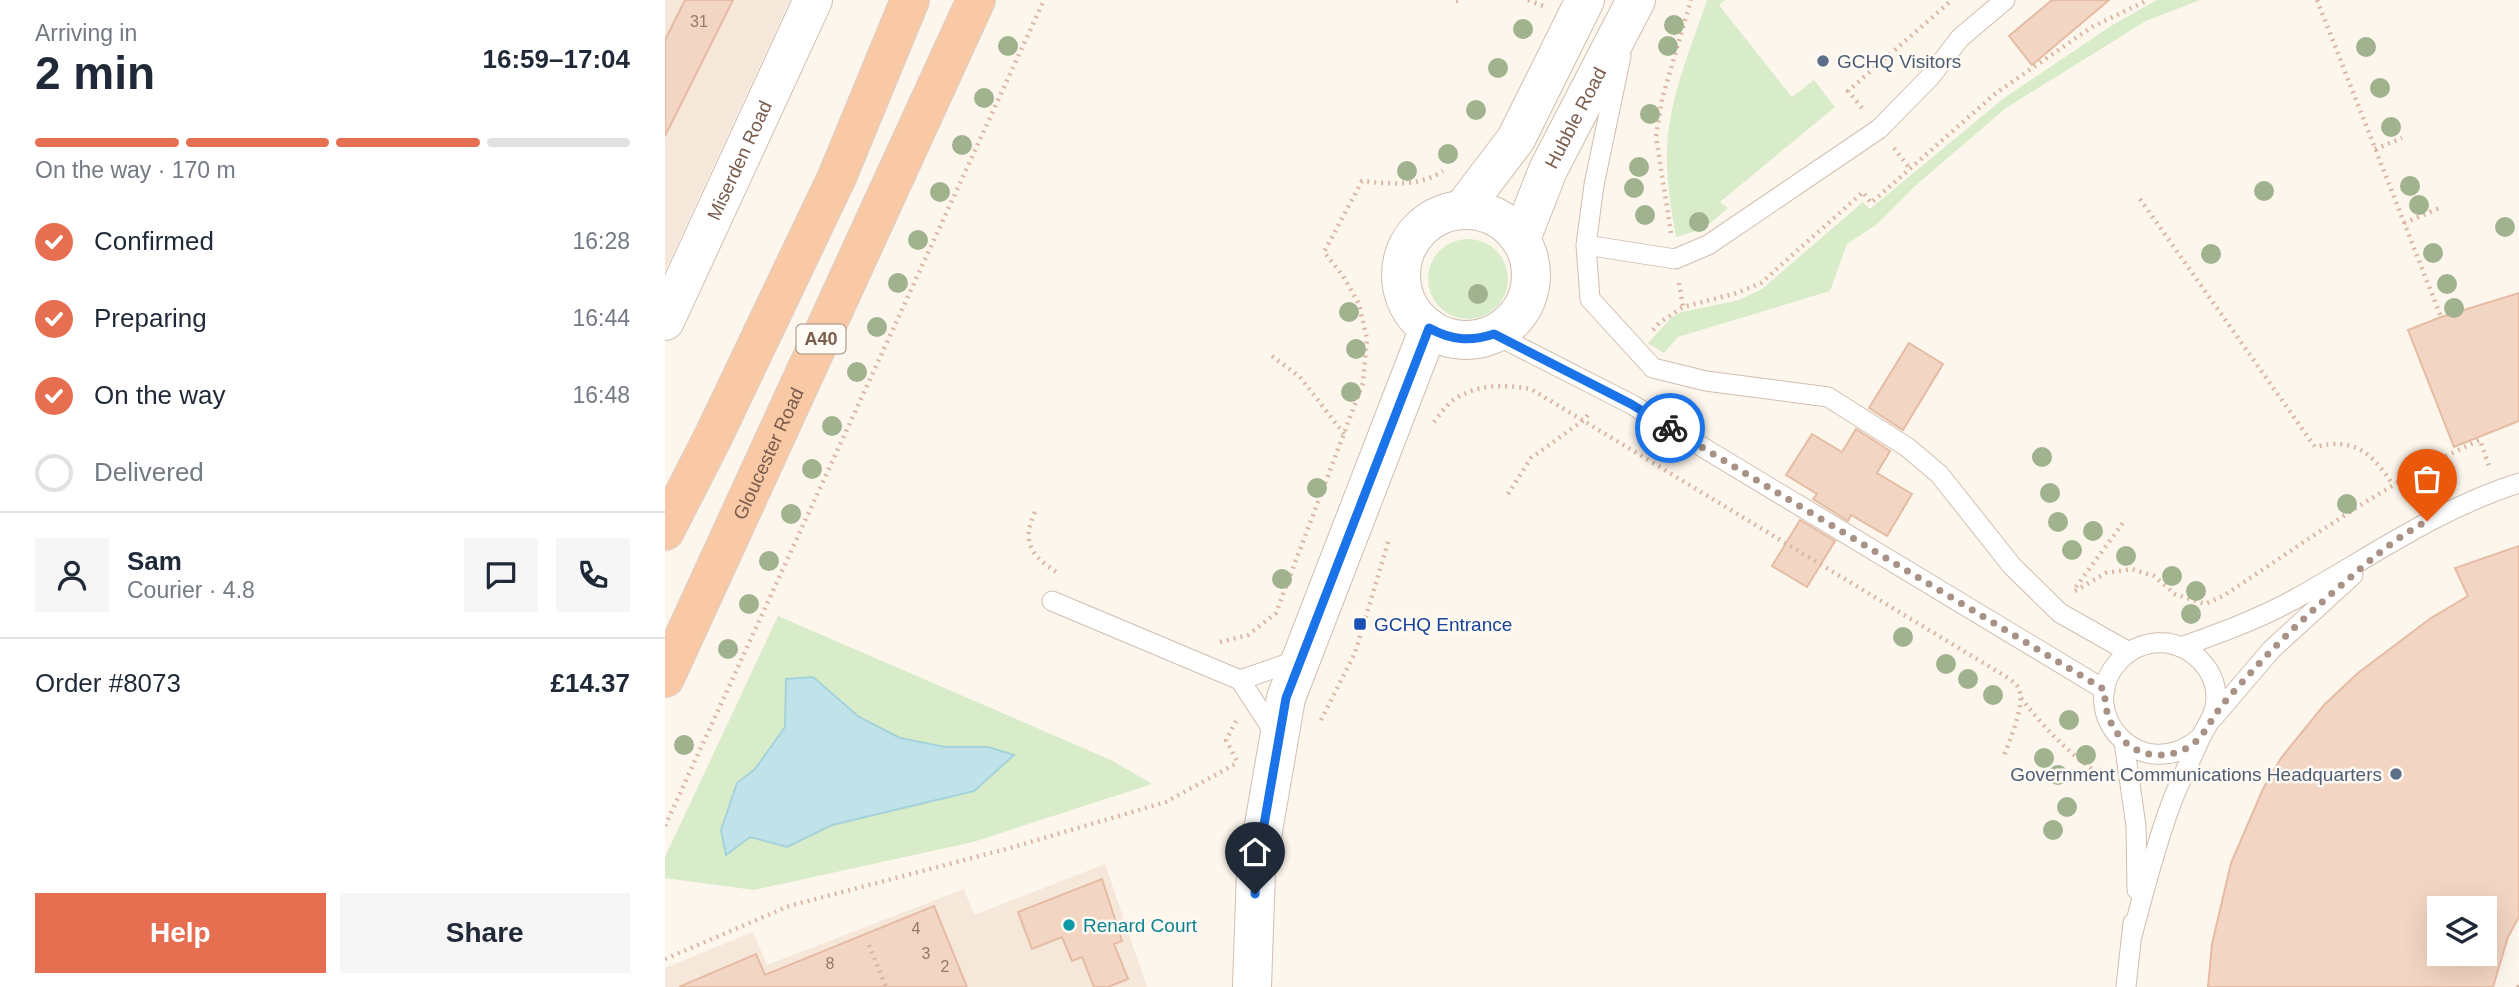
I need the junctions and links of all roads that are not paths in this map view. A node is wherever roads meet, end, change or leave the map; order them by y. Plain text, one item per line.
1 (813, 0) edge
2 (910, 0) edge
3 (976, 0) edge
4 (1585, 0) edge
5 (2005, 0) edge
6 (1634, 5) edge
7 (1461, 210) junction
8 (1521, 239) junction
9 (1587, 245) junction
10 (665, 321) edge
11 (1429, 328) junction
12 (1494, 334) junction
13 (2519, 483) edge
14 (665, 531) edge
15 (2382, 549) junction
16 (1052, 601) dead end
17 (2181, 647) junction
18 (2129, 652) junction
19 (1301, 659) junction
20 (665, 678) edge
21 (1240, 680) junction
22 (2105, 690) junction
23 (2213, 718) junction
24 (2201, 737) junction
25 (1279, 739) junction
26 (2124, 742) junction
27 (2132, 936) junction
28 (1252, 987) edge
29 (2126, 987) edge

1 - 10 street, Miserden Road
2 - 14 highway, A40
3 - 20 highway, Gloucester Road / A40
4 - 7 street
5 - 9 lane
6 - 8 street, Hubble Road
6 - 9 lane
7 - 8 street
7 - 11 street
8 - 12 street
9 - 18 lane
11 - 12 street
11 - 19 street
12 - 22 lane
13 - 15 lane
15 - 17 lane
15 - 23 lane
16 - 21 lane
17 - 18 lane
17 - 23 lane
18 - 22 lane
19 - 21 lane
19 - 25 street
21 - 25 lane
22 - 26 lane
23 - 24 lane
24 - 26 lane
24 - 27 lane
25 - 28 street
26 - 27 lane
27 - 29 lane

